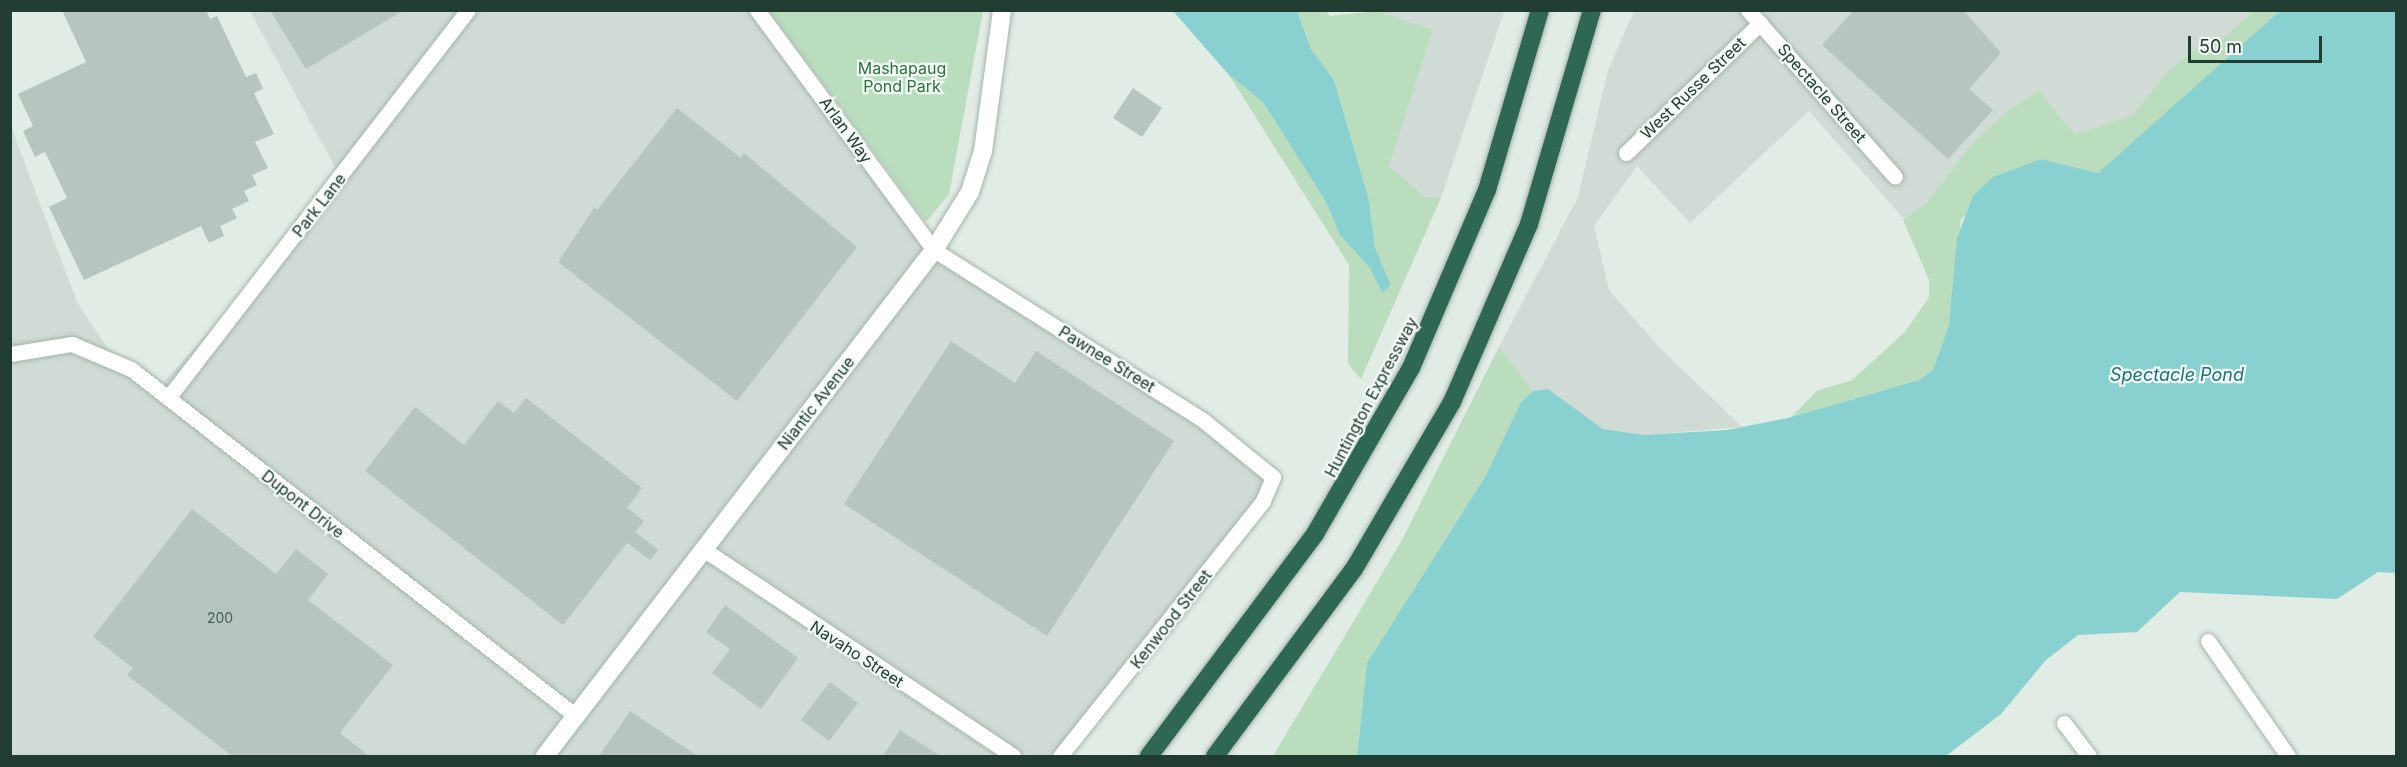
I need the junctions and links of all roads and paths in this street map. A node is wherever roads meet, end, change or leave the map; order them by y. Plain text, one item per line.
1 (468, 10) edge
2 (757, 10) edge
3 (1002, 10) edge
4 (1540, 10) edge
5 (1592, 10) edge
6 (1749, 10) edge
7 (1760, 23) junction
8 (1626, 153) dead end
9 (1895, 177) dead end
10 (934, 250) junction
11 (10, 354) edge
12 (168, 398) junction
13 (1273, 477) joint
14 (703, 549) junction
15 (2208, 641) dead end
16 (576, 716) junction
17 (2064, 723) dead end
18 (544, 756) edge
19 (1013, 756) edge
20 (1060, 756) edge
21 (1149, 756) edge
22 (1215, 756) edge
23 (2089, 756) edge
24 (2288, 756) edge

1 - 12 street, Park Lane
2 - 10 street, Arlan Way
3 - 10 street, Niantic Avenue
4 - 21 highway, Huntington Expressway
5 - 22 highway
6 - 7 street, Spectacle Street
7 - 8 street, West Russe Street
7 - 9 street, Spectacle Street
10 - 13 street, Pawnee Street
10 - 14 street, Niantic Avenue
11 - 12 street, Dupont Drive
12 - 16 street, Dupont Drive
13 - 20 street, Kenwood Street
14 - 16 street, Niantic Avenue
14 - 19 street, Navaho Street
15 - 24 street
16 - 18 street, Niantic Avenue
17 - 23 street

